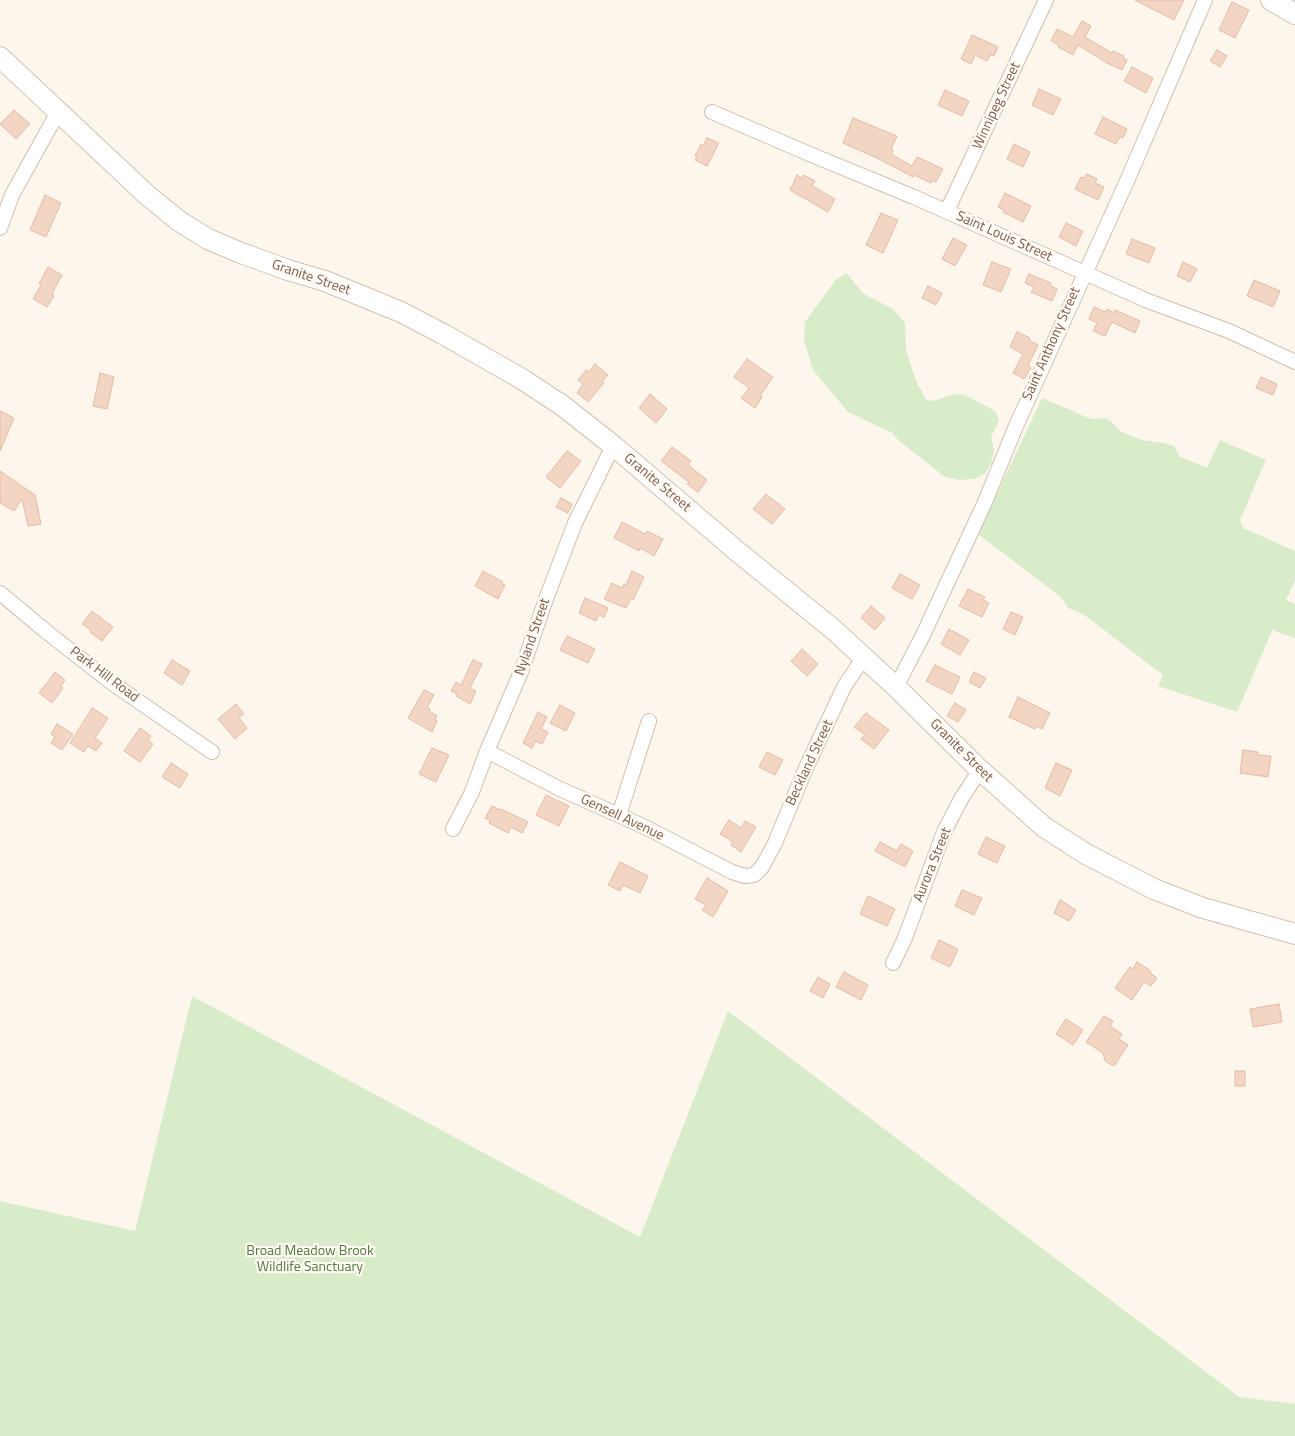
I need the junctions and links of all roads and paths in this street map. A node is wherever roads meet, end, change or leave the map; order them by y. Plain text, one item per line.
1 (1046, 0) edge
2 (1205, 0) edge
3 (1271, 0) edge
4 (1295, 14) edge
5 (0, 56) edge
6 (58, 112) junction
7 (712, 112) dead end
8 (947, 211) junction
9 (0, 228) edge
10 (1084, 273) junction
11 (1295, 362) edge
12 (613, 446) junction
13 (0, 593) edge
14 (864, 657) junction
15 (896, 687) junction
16 (649, 721) dead end
17 (212, 752) dead end
18 (487, 752) junction
19 (980, 770) junction
20 (619, 815) junction
21 (453, 828) dead end
22 (758, 870) joint
23 (1295, 934) edge
24 (893, 963) dead end

1 - 8 street, Winnipeg Street
2 - 10 street, Saint Anthony Street
3 - 4 street
5 - 6 street, Granite Street
6 - 9 street
6 - 12 street, Granite Street
7 - 8 street, Saint Louis Street
8 - 10 street, Saint Louis Street
10 - 11 street, Saint Louis Street
10 - 15 street, Saint Anthony Street
12 - 14 street, Granite Street
12 - 18 street, Nyland Street
13 - 17 street, Park Hill Road
14 - 15 street, Granite Street
14 - 22 street, Beckland Street
15 - 19 street, Granite Street
16 - 20 street
18 - 20 street, Gensell Avenue
18 - 21 street, Nyland Street
19 - 23 street, Granite Street
19 - 24 street, Aurora Street
20 - 22 street, Gensell Avenue

